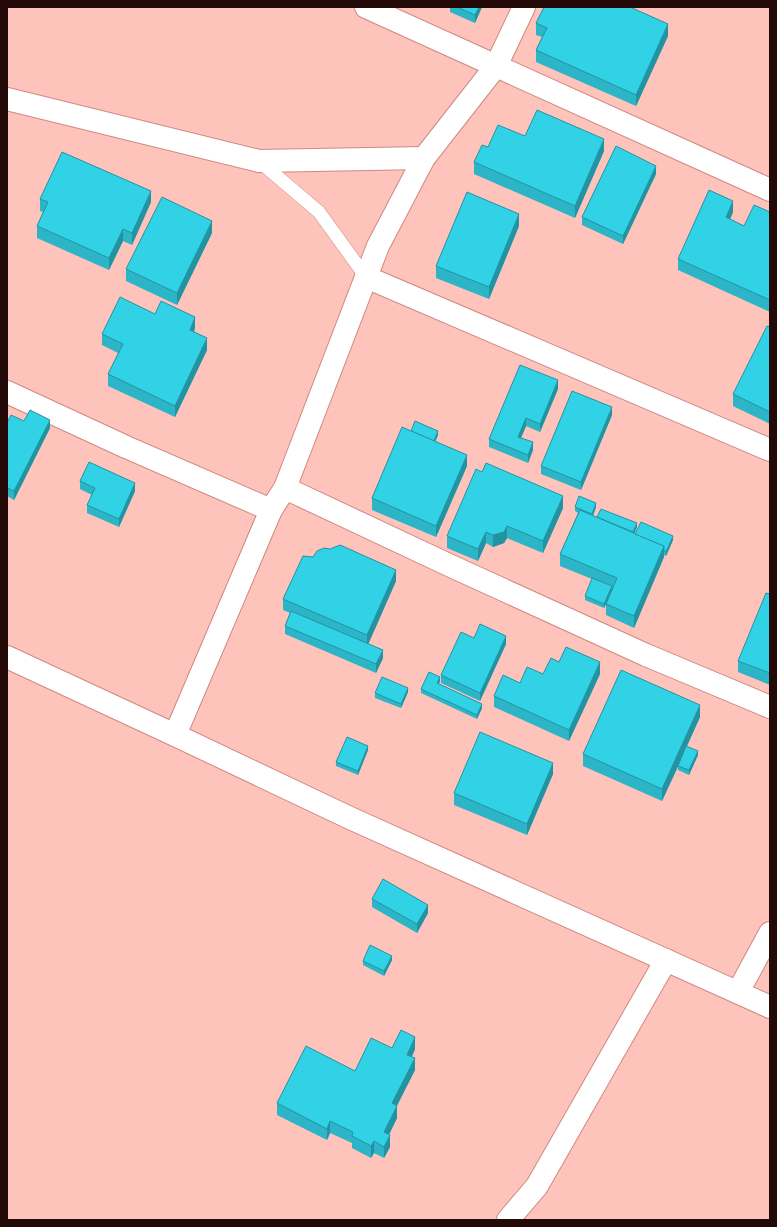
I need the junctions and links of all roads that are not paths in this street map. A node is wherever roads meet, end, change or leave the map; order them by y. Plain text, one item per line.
1 (366, 7) edge
2 (524, 7) edge
3 (496, 66) junction
4 (7, 99) edge
5 (424, 158) junction
6 (259, 161) junction
7 (770, 190) edge
8 (366, 277) junction
9 (7, 392) edge
10 (770, 450) edge
11 (285, 488) junction
12 (271, 510) junction
13 (7, 657) edge
14 (770, 707) edge
15 (175, 734) junction
16 (770, 933) edge
17 (666, 960) junction
18 (738, 992) junction
19 (770, 1007) edge
20 (508, 1220) edge

1 - 3 street
2 - 3 street
3 - 5 street
3 - 7 street
4 - 6 street
5 - 6 street
5 - 8 street
6 - 8 lane
8 - 10 street
8 - 11 street
9 - 12 street
11 - 12 street
11 - 14 street
12 - 15 street
13 - 15 street
15 - 17 street
16 - 18 street
17 - 18 street
17 - 20 street
18 - 19 street

